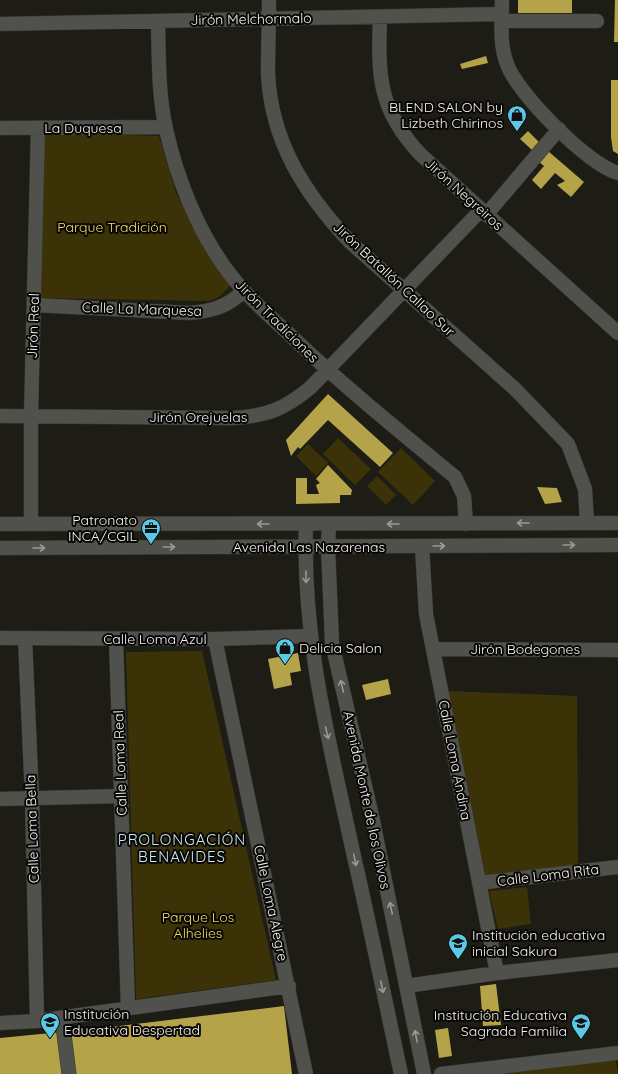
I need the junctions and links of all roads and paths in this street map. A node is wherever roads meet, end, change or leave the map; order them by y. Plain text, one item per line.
1 (269, 0) edge
2 (502, 12) edge
3 (380, 17) junction
4 (269, 19) junction
5 (158, 21) junction
6 (597, 21) dead end
7 (0, 24) edge
8 (0, 128) edge
9 (38, 128) junction
10 (166, 128) junction
11 (559, 129) junction
12 (618, 174) edge
13 (484, 212) junction
14 (405, 290) junction
15 (244, 291) junction
16 (34, 305) junction
17 (618, 333) edge
18 (327, 370) junction
19 (0, 416) edge
20 (31, 416) junction
21 (586, 523) junction
22 (618, 523) edge
23 (0, 524) edge
24 (31, 524) junction
25 (306, 524) junction
26 (328, 524) junction
27 (466, 524) junction
28 (618, 545) edge
29 (328, 546) junction
30 (422, 546) junction
31 (306, 547) junction
32 (0, 548) edge
33 (310, 636) junction
34 (0, 638) edge
35 (25, 638) junction
36 (116, 639) junction
37 (215, 639) junction
38 (432, 649) junction
39 (618, 650) edge
40 (121, 796) junction
41 (32, 798) junction
42 (0, 799) edge
43 (618, 867) edge
44 (479, 883) junction
45 (618, 960) edge
46 (497, 973) junction
47 (289, 986) junction
48 (406, 986) junction
49 (128, 1008) junction
50 (62, 1018) junction
51 (37, 1021) junction
52 (0, 1023) edge
53 (618, 1053) edge
54 (69, 1074) edge
55 (306, 1074) edge
56 (401, 1074) edge
57 (424, 1074) edge
58 (441, 1074) edge

1 - 4 street, Jirón Batallón Callao Sur
2 - 3 street, Jirón Melchormalo
2 - 6 street, Jirón Melchormalo
2 - 11 street
3 - 4 street, Jirón Melchormalo
3 - 13 street, Jirón Negreiros
4 - 5 street, Jirón Melchormalo
4 - 14 street, Jirón Batallón Callao Sur
5 - 7 street, Jirón Melchormalo
5 - 10 street, Jirón Tradiciones
8 - 9 street, La Duquesa
9 - 10 street, La Duquesa
9 - 16 street, Jirón Real
10 - 15 street, Jirón Tradiciones
11 - 12 street
11 - 13 street, Jirón Orejuelas
13 - 14 street, Jirón Orejuelas
13 - 17 street, Jirón Negreiros
14 - 18 street, Jirón Orejuelas
14 - 21 street, Jirón Batallón Callao Sur
15 - 16 street, Calle La Marquesa
15 - 18 street, Jirón Tradiciones
16 - 20 street, Jirón Real
18 - 20 street, Jirón Orejuelas
18 - 27 street, Jirón Tradiciones
19 - 20 street, Jirón Orejuelas
20 - 24 street, Jirón Real
21 - 22 street, Avenida Las Nazarenas
21 -> 27 street, Avenida Las Nazarenas
23 - 24 street, Avenida Las Nazarenas
25 -> 24 street, Avenida Las Nazarenas
25 - 26 street, Avenida Las Nazarenas
25 - 31 street, Avenida Monte de los Olivos
27 -> 26 street, Avenida Las Nazarenas
26 - 29 street, Avenida Monte de los Olivos
30 -> 28 street, Avenida Las Nazarenas
29 - 30 street, Avenida Las Nazarenas
29 - 31 street, Avenida Las Nazarenas
48 -> 29 street, Avenida Monte de los Olivos
30 - 38 street, Calle Loma Andina
32 -> 31 street, Avenida Las Nazarenas
31 -> 33 street, Avenida Monte de los Olivos
33 - 37 street, Calle Loma Azul
33 -> 56 street, Avenida Monte de los Olivos
34 - 35 street, Calle Loma Azul
35 - 36 street, Calle Loma Azul
35 - 41 street, Calle Loma Bella
36 - 37 street, Calle Loma Azul
36 - 40 street, Calle Loma Real
37 - 47 street, Calle Loma Alegre
38 - 39 street, Jirón Bodegones
38 - 44 street, Calle Loma Andina
40 - 41 street
40 - 49 street, Calle Loma Real
41 - 42 street
41 - 51 street, Calle Loma Bella
43 - 44 street, Calle Loma Rita
44 - 46 street, Calle Loma Andina
45 - 46 street
46 - 48 street
47 - 49 street
47 - 55 street, Calle Loma Alegre
57 -> 48 street, Avenida Monte de los Olivos
49 - 50 street
50 - 51 street
50 - 54 street
51 - 52 street
53 - 58 street

